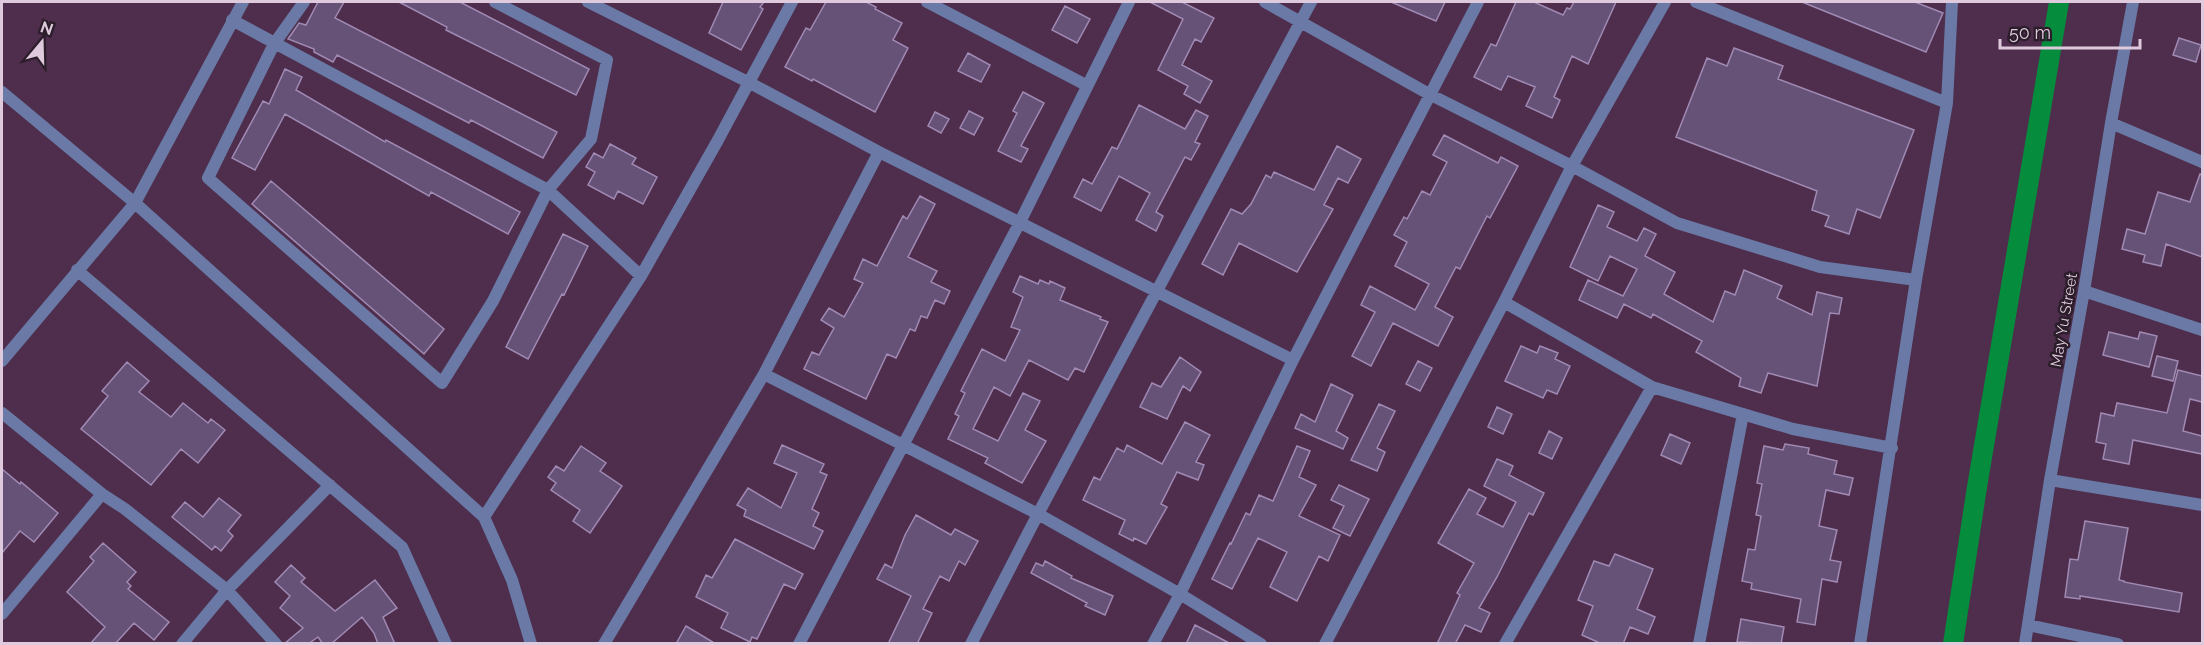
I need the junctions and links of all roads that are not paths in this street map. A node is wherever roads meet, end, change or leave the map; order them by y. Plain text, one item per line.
1 (243, 2) edge
2 (304, 2) edge
3 (495, 2) edge
4 (588, 2) edge
5 (792, 2) edge
6 (927, 2) edge
7 (1129, 2) edge
8 (1265, 2) edge
9 (1311, 2) edge
10 (1478, 2) edge
11 (1665, 2) edge
12 (1696, 2) edge
13 (1952, 2) edge
14 (2133, 2) edge
15 (232, 21) junction
16 (1299, 21) junction
17 (274, 44) junction
18 (750, 83) junction
19 (1086, 85) junction
20 (2, 92) edge
21 (1429, 94) junction
22 (1947, 103) junction
23 (2111, 123) junction
24 (879, 152) junction
25 (2202, 162) edge
26 (1572, 166) junction
27 (548, 190) junction
28 (135, 202) junction
29 (1020, 222) junction
30 (77, 270) junction
31 (641, 276) junction
32 (1916, 280) junction
33 (1156, 291) junction
34 (2084, 291) junction
35 (1504, 302) junction
36 (2202, 330) edge
37 (1293, 360) junction
38 (2, 361) edge
39 (764, 374) junction
40 (1652, 387) junction
41 (2, 413) edge
42 (1743, 414) junction
43 (901, 446) junction
44 (1892, 448) junction
45 (2049, 480) junction
46 (330, 485) junction
47 (102, 494) junction
48 (2202, 505) edge
49 (1038, 514) junction
50 (484, 518) junction
51 (227, 590) junction
52 (1180, 594) junction
53 (2, 614) edge
54 (2028, 625) junction
55 (182, 644) edge
56 (276, 644) edge
57 (446, 644) edge
58 (531, 644) edge
59 (604, 644) edge
60 (799, 644) edge
61 (971, 644) edge
62 (1153, 644) edge
63 (1261, 644) edge
64 (1325, 644) edge
65 (1505, 644) edge
66 (1699, 644) edge
67 (1860, 644) edge
68 (2025, 644) edge
69 (2118, 644) edge

1 - 15 street
2 - 17 street
3 - 27 street
4 - 18 street
5 - 18 street
6 - 19 street
7 - 19 street
8 - 16 street
9 - 16 street
10 - 21 street
11 - 26 street
12 - 22 street
13 - 22 street
14 - 23 street, May Yu Street
15 - 17 street
15 - 28 street
16 - 21 street
16 - 33 street
17 - 27 street
17 - 27 street
18 - 24 street
18 - 31 street
19 - 29 street
20 - 28 street
21 - 26 street
21 - 37 street
22 - 32 street
23 - 25 street
23 - 34 street, May Yu Street
24 - 29 street
24 - 39 street
26 - 32 street
26 - 35 street
27 - 31 street
28 - 30 street
28 - 50 street
29 - 33 street
29 - 43 street
30 - 38 street
30 - 46 street
31 - 50 street
32 - 44 street
33 - 37 street
33 - 49 street
34 - 36 street
34 - 45 street, May Yu Street
35 - 40 street
35 - 64 street
37 - 52 street
39 - 43 street
39 - 59 street
40 - 42 street
40 - 65 street
41 - 47 street
42 - 44 street
42 - 66 street
43 - 49 street
43 - 60 street
44 - 67 street
45 - 48 street
45 - 54 street, May Yu Street
46 - 51 street
46 - 57 street
47 - 51 street
47 - 53 street
49 - 52 street
49 - 61 street
50 - 58 street
51 - 55 street
51 - 56 street
52 - 62 street
52 - 63 street
54 - 68 street, May Yu Street
54 - 69 street

